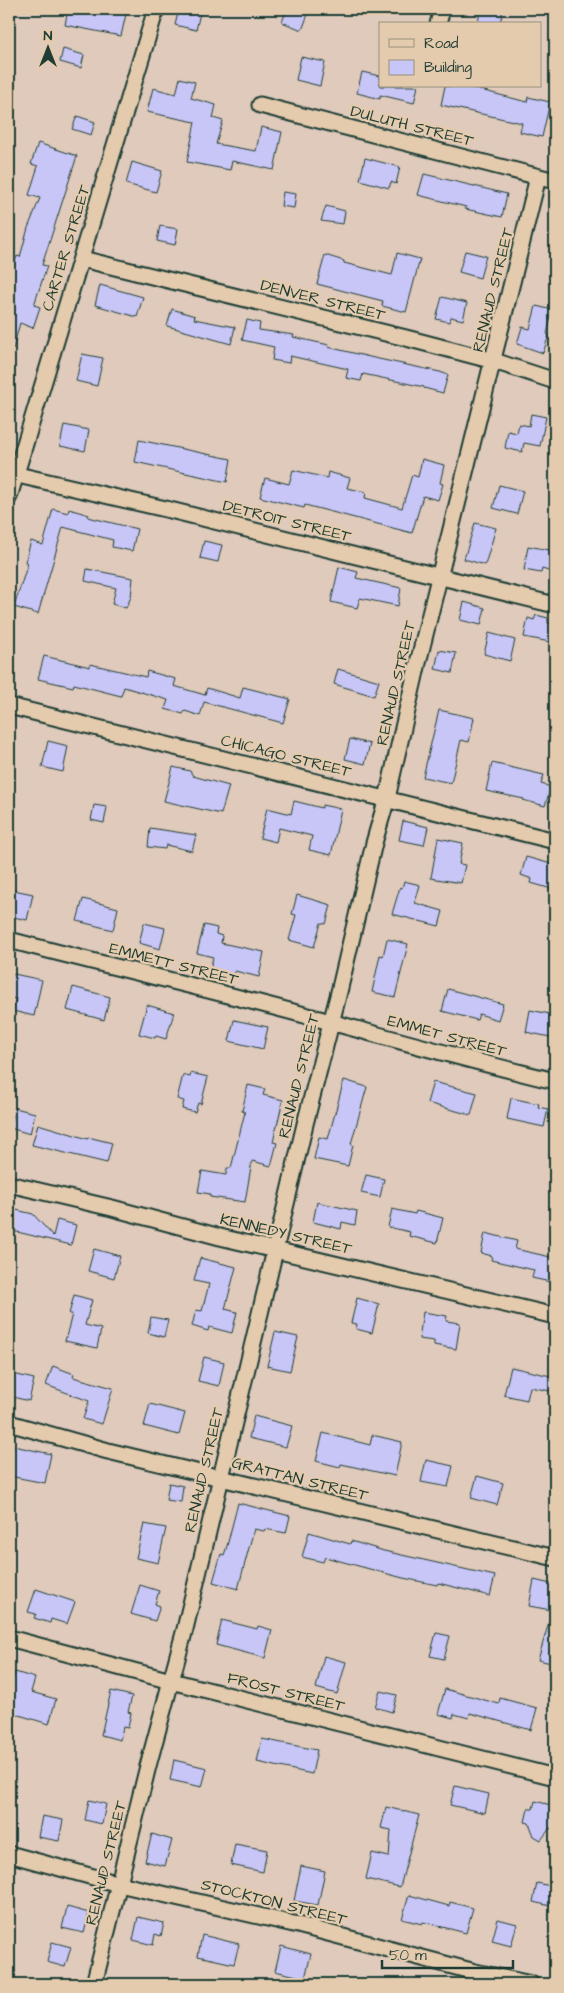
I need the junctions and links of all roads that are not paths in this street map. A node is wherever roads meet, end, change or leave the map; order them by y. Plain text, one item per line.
1 (156, 9) edge
2 (442, 9) edge
3 (439, 22) edge
4 (260, 105) dead end
5 (538, 177) junction
6 (555, 181) edge
7 (82, 259) junction
8 (494, 361) junction
9 (555, 381) edge
10 (12, 474) edge
11 (9, 497) edge
12 (440, 576) junction
13 (555, 605) edge
14 (9, 706) edge
15 (387, 798) junction
16 (555, 841) edge
17 (9, 940) edge
18 (331, 1024) junction
19 (555, 1081) edge
20 (9, 1184) edge
21 (274, 1249) junction
22 (555, 1316) edge
23 (9, 1423) edge
24 (221, 1478) junction
25 (555, 1558) edge
26 (9, 1638) edge
27 (171, 1681) junction
28 (555, 1777) edge
29 (9, 1854) edge
30 (119, 1884) junction
31 (473, 1978) edge
32 (94, 1984) edge
33 (531, 1984) edge

1 - 7 street, CARTER STREET
2 - 3 street
4 - 5 street, DULUTH STREET
5 - 6 street, DULUTH STREET
5 - 8 street, RENAUD STREET
7 - 8 street, DENVER STREET
7 - 10 street, CARTER STREET
8 - 9 street, DENVER STREET
8 - 12 street, RENAUD STREET
10 - 11 street, CARTER STREET
10 - 12 street, DETROIT STREET
12 - 13 street, DETROIT STREET
12 - 15 street, RENAUD STREET
14 - 15 street, CHICAGO STREET
15 - 16 street, CHICAGO STREET
15 - 18 street, RENAUD STREET
17 - 18 street, EMMETT STREET
18 - 19 street, EMMET STREET
18 - 21 street, RENAUD STREET
20 - 21 street, KENNEDY STREET
21 - 22 street, KENNEDY STREET
21 - 24 street, RENAUD STREET
23 - 24 street, GRATTAN STREET
24 - 25 street, GRATTAN STREET
24 - 27 street, RENAUD STREET
26 - 27 street, FROST STREET
27 - 28 street, FROST STREET
27 - 30 street, RENAUD STREET
29 - 30 street, STOCKTON STREET
30 - 31 street, STOCKTON STREET
30 - 32 street, RENAUD STREET
31 - 33 street, STOCKTON STREET

